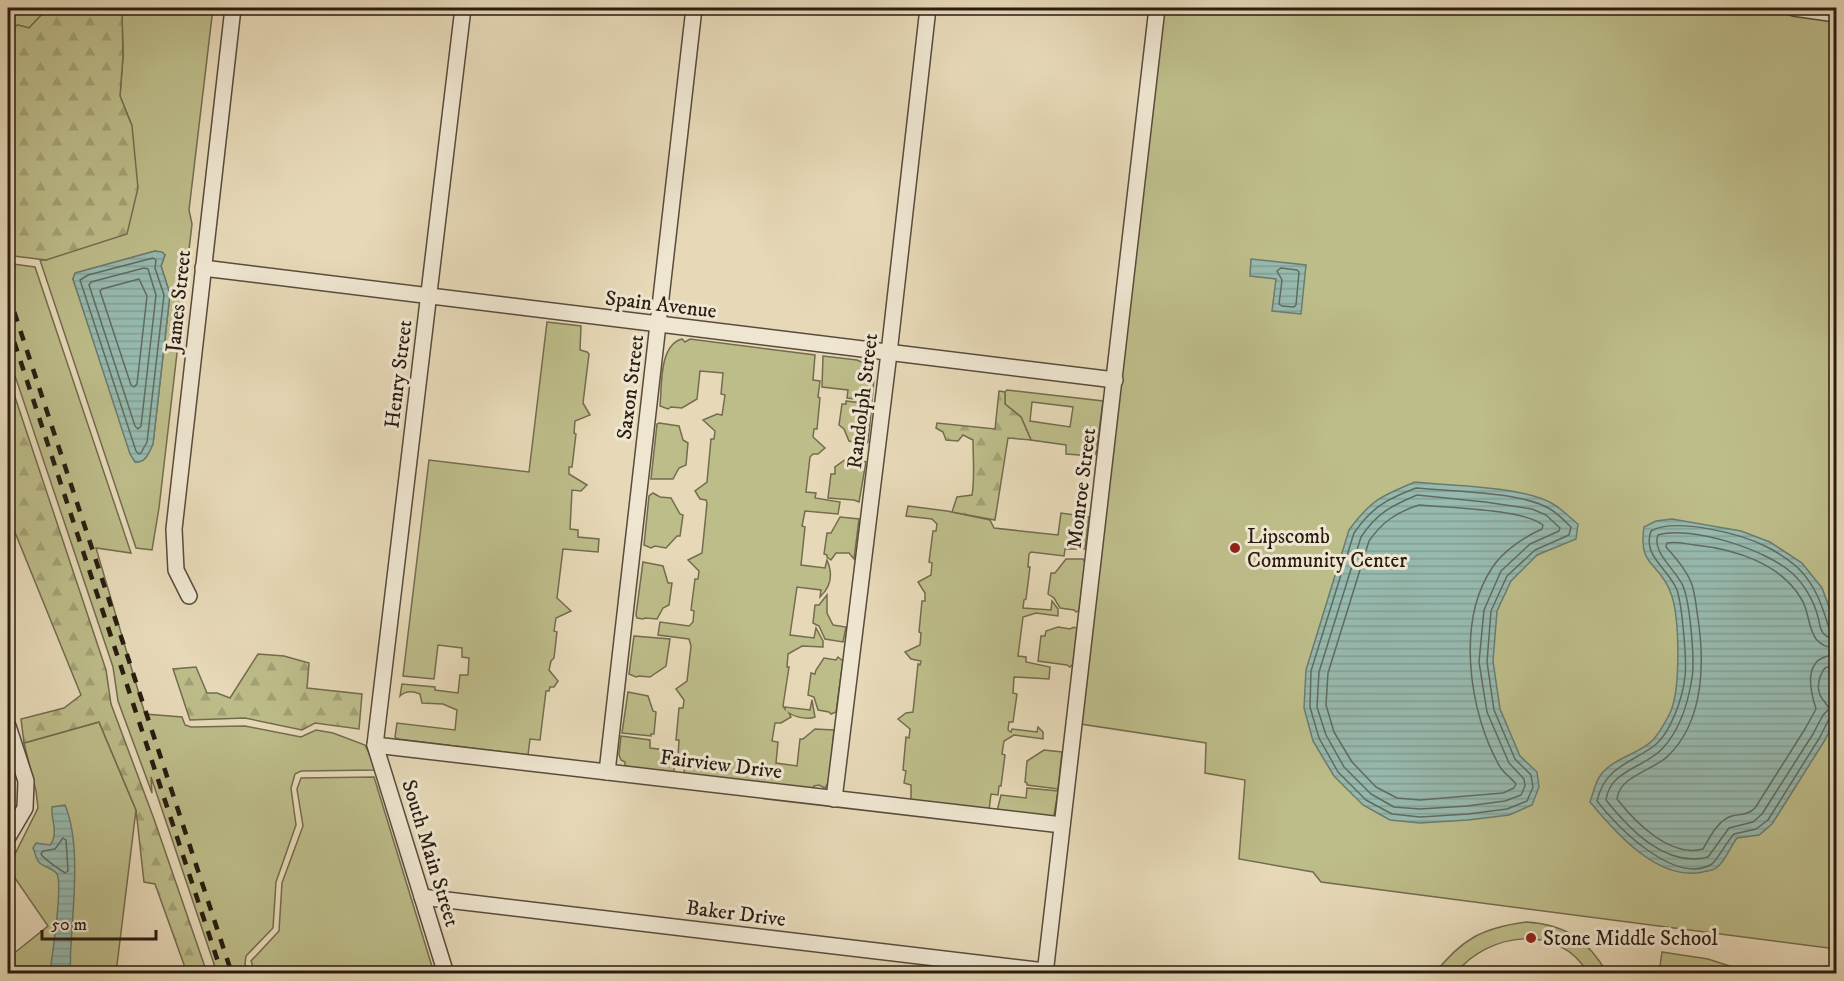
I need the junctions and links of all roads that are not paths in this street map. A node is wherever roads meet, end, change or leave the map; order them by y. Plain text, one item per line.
1 (233, 8) edge
2 (463, 8) edge
3 (694, 8) edge
4 (928, 8) edge
5 (1158, 8) edge
6 (1794, 8) edge
7 (1836, 14) edge
8 (203, 268) junction
9 (429, 296) junction
10 (658, 325) junction
11 (889, 353) junction
12 (1115, 380) junction
13 (189, 596) dead end
14 (8, 726) edge
15 (375, 745) junction
16 (607, 772) junction
17 (834, 799) junction
18 (1062, 825) junction
19 (8, 837) edge
20 (422, 897) junction
21 (1045, 972) edge
22 (446, 974) edge

1 - 8 street, James Street
2 - 9 street, Henry Street
3 - 10 street, Saxon Street
4 - 11 street, Randolph Street
5 - 12 street, Monroe Street
6 - 7 street
8 - 9 street, Spain Avenue
8 - 13 street, James Street
9 - 10 street, Spain Avenue
9 - 15 street, Henry Street
10 - 11 street, Spain Avenue
10 - 16 street, Saxon Street
11 - 12 street, Spain Avenue
11 - 17 street, Randolph Street
12 - 18 street, Monroe Street
14 - 19 street
15 - 16 street, Fairview Drive
15 - 20 street, South Main Street
16 - 17 street, Fairview Drive
17 - 18 street, Fairview Drive
18 - 21 street, Monroe Street
20 - 21 street, Baker Drive
20 - 22 street, South Main Street

